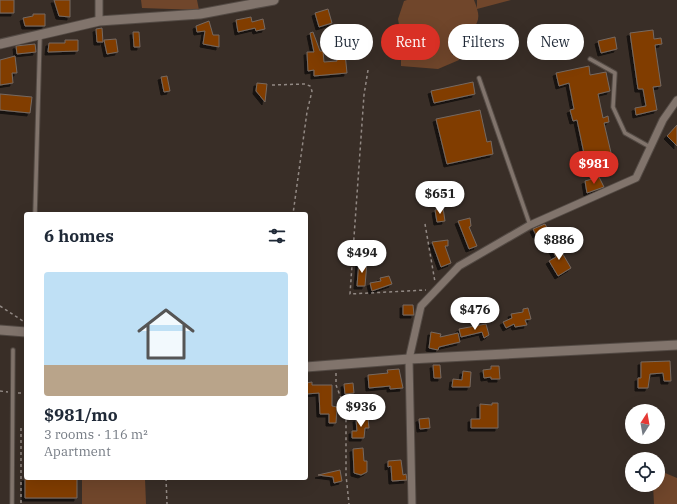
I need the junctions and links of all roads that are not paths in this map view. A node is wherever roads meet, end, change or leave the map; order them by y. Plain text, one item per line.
1 (99, 0) edge
2 (274, 0) edge
3 (99, 22) junction
4 (40, 34) junction
5 (0, 44) edge
6 (590, 59) dead end
7 (479, 78) dead end
8 (677, 100) edge
9 (650, 147) junction
10 (35, 212) edge
11 (530, 225) junction
12 (0, 330) edge
13 (24, 332) edge
14 (677, 345) edge
15 (13, 350) dead end
16 (409, 359) junction
17 (308, 367) edge
18 (12, 504) edge
19 (412, 504) edge

1 - 3 street
2 - 3 street
3 - 4 street
4 - 5 street
4 - 10 lane
6 - 9 lane
7 - 11 lane
8 - 9 street
9 - 11 street
11 - 16 street
12 - 13 street
14 - 16 street
15 - 18 lane
16 - 17 street
16 - 19 street

